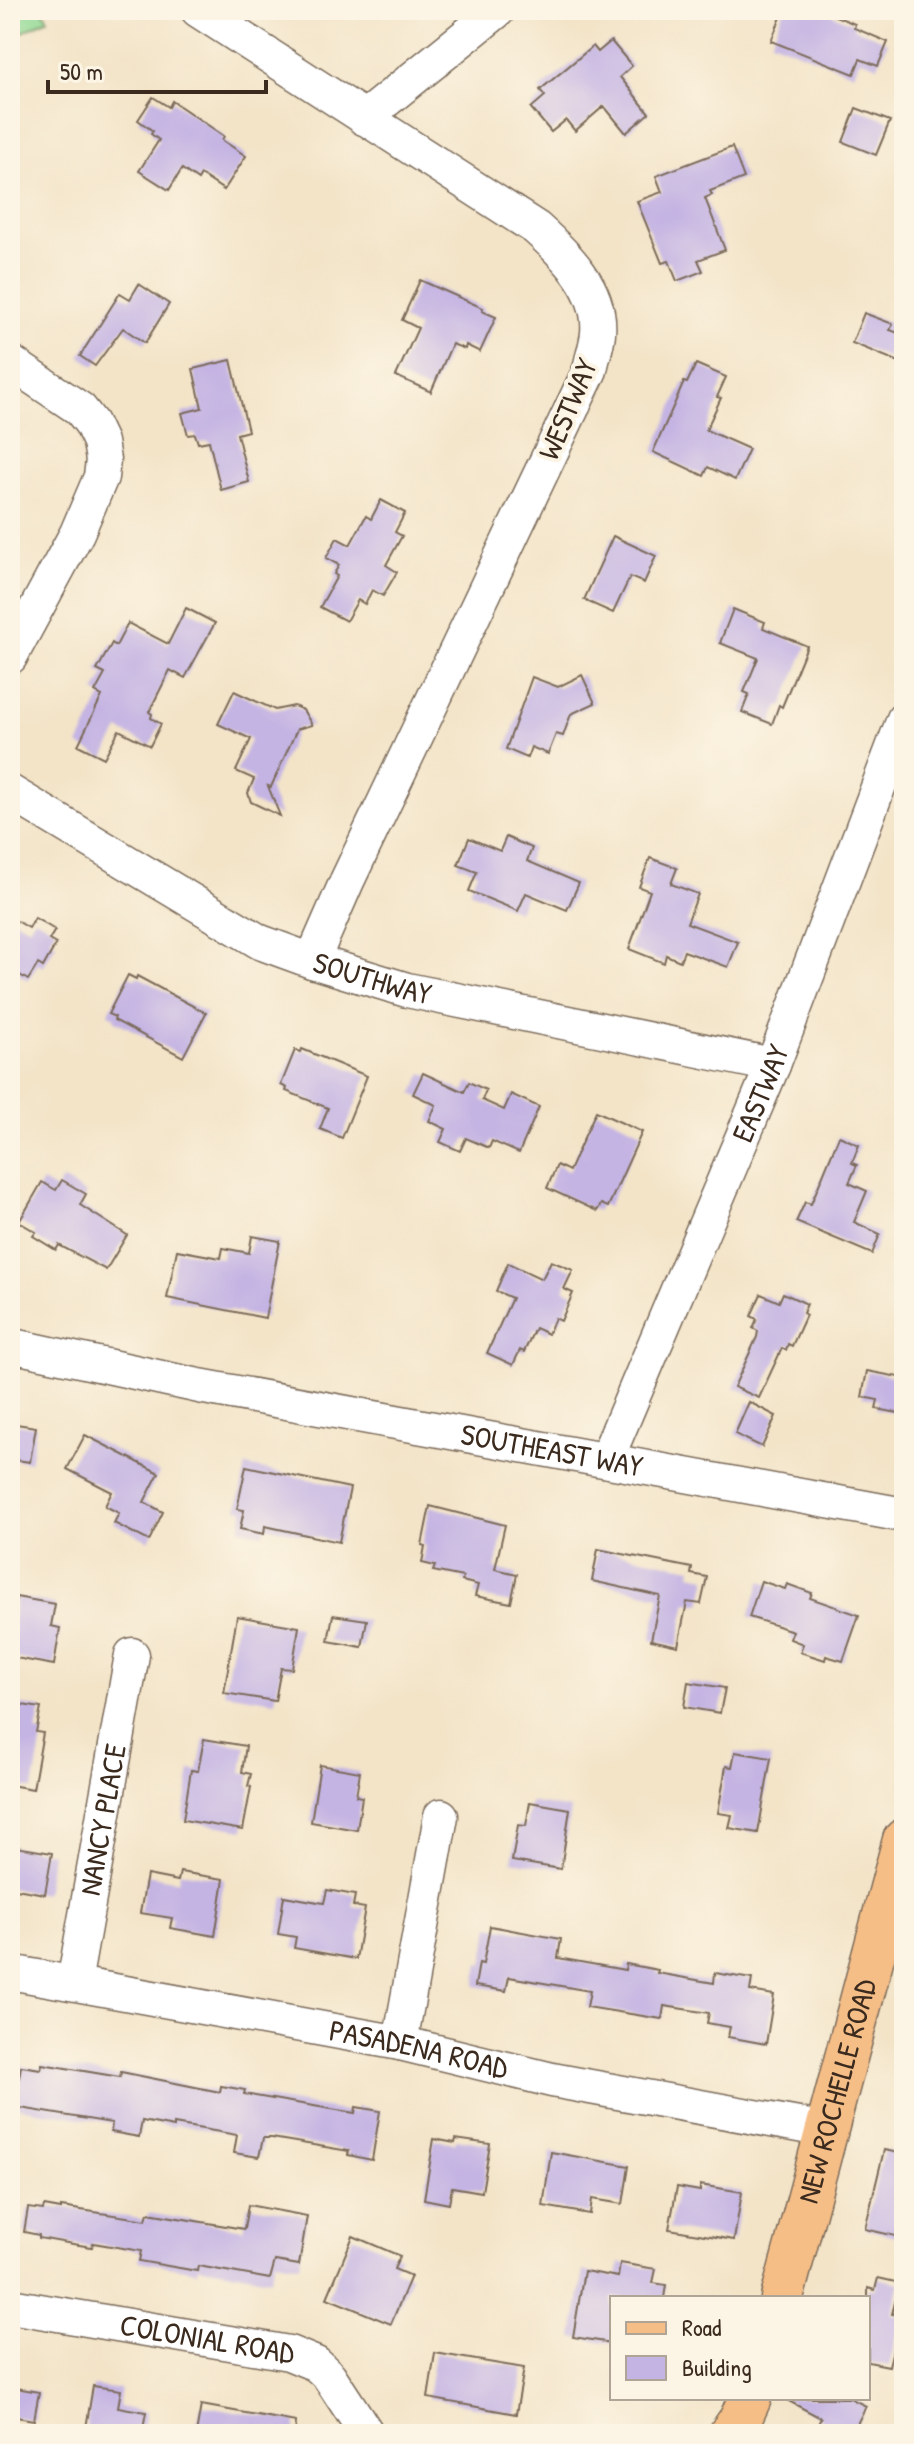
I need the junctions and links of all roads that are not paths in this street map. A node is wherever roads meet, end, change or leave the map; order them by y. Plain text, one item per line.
1 (198, 10) edge
2 (498, 10) edge
3 (364, 118) junction
4 (10, 362) edge
5 (10, 657) edge
6 (904, 719) edge
7 (10, 792) edge
8 (312, 961) junction
9 (773, 1065) junction
10 (10, 1345) edge
11 (606, 1460) junction
12 (904, 1515) edge
13 (132, 1655) dead end
14 (441, 1816) dead end
15 (904, 1840) edge
16 (10, 1972) edge
17 (74, 1983) junction
18 (400, 2043) junction
19 (826, 2130) junction
20 (783, 2296) edge
21 (10, 2306) edge
22 (749, 2400) edge
23 (367, 2434) edge
24 (730, 2434) edge

1 - 3 street, WESTWAY
2 - 3 street
3 - 8 street, WESTWAY
4 - 5 street
6 - 9 street, EASTWAY
7 - 8 street, SOUTHWAY
8 - 9 street, SOUTHWAY
9 - 11 street, EASTWAY
10 - 11 street, SOUTHEAST WAY
11 - 12 street, SOUTHEAST WAY
13 - 17 street, NANCY PLACE
14 - 18 street
15 - 19 main road, NEW ROCHELLE ROAD
16 - 17 street, PASADENA ROAD
17 - 18 street, PASADENA ROAD
18 - 19 street, PASADENA ROAD
19 - 20 main road, NEW ROCHELLE ROAD
21 - 23 street, COLONIAL ROAD
22 - 24 main road

